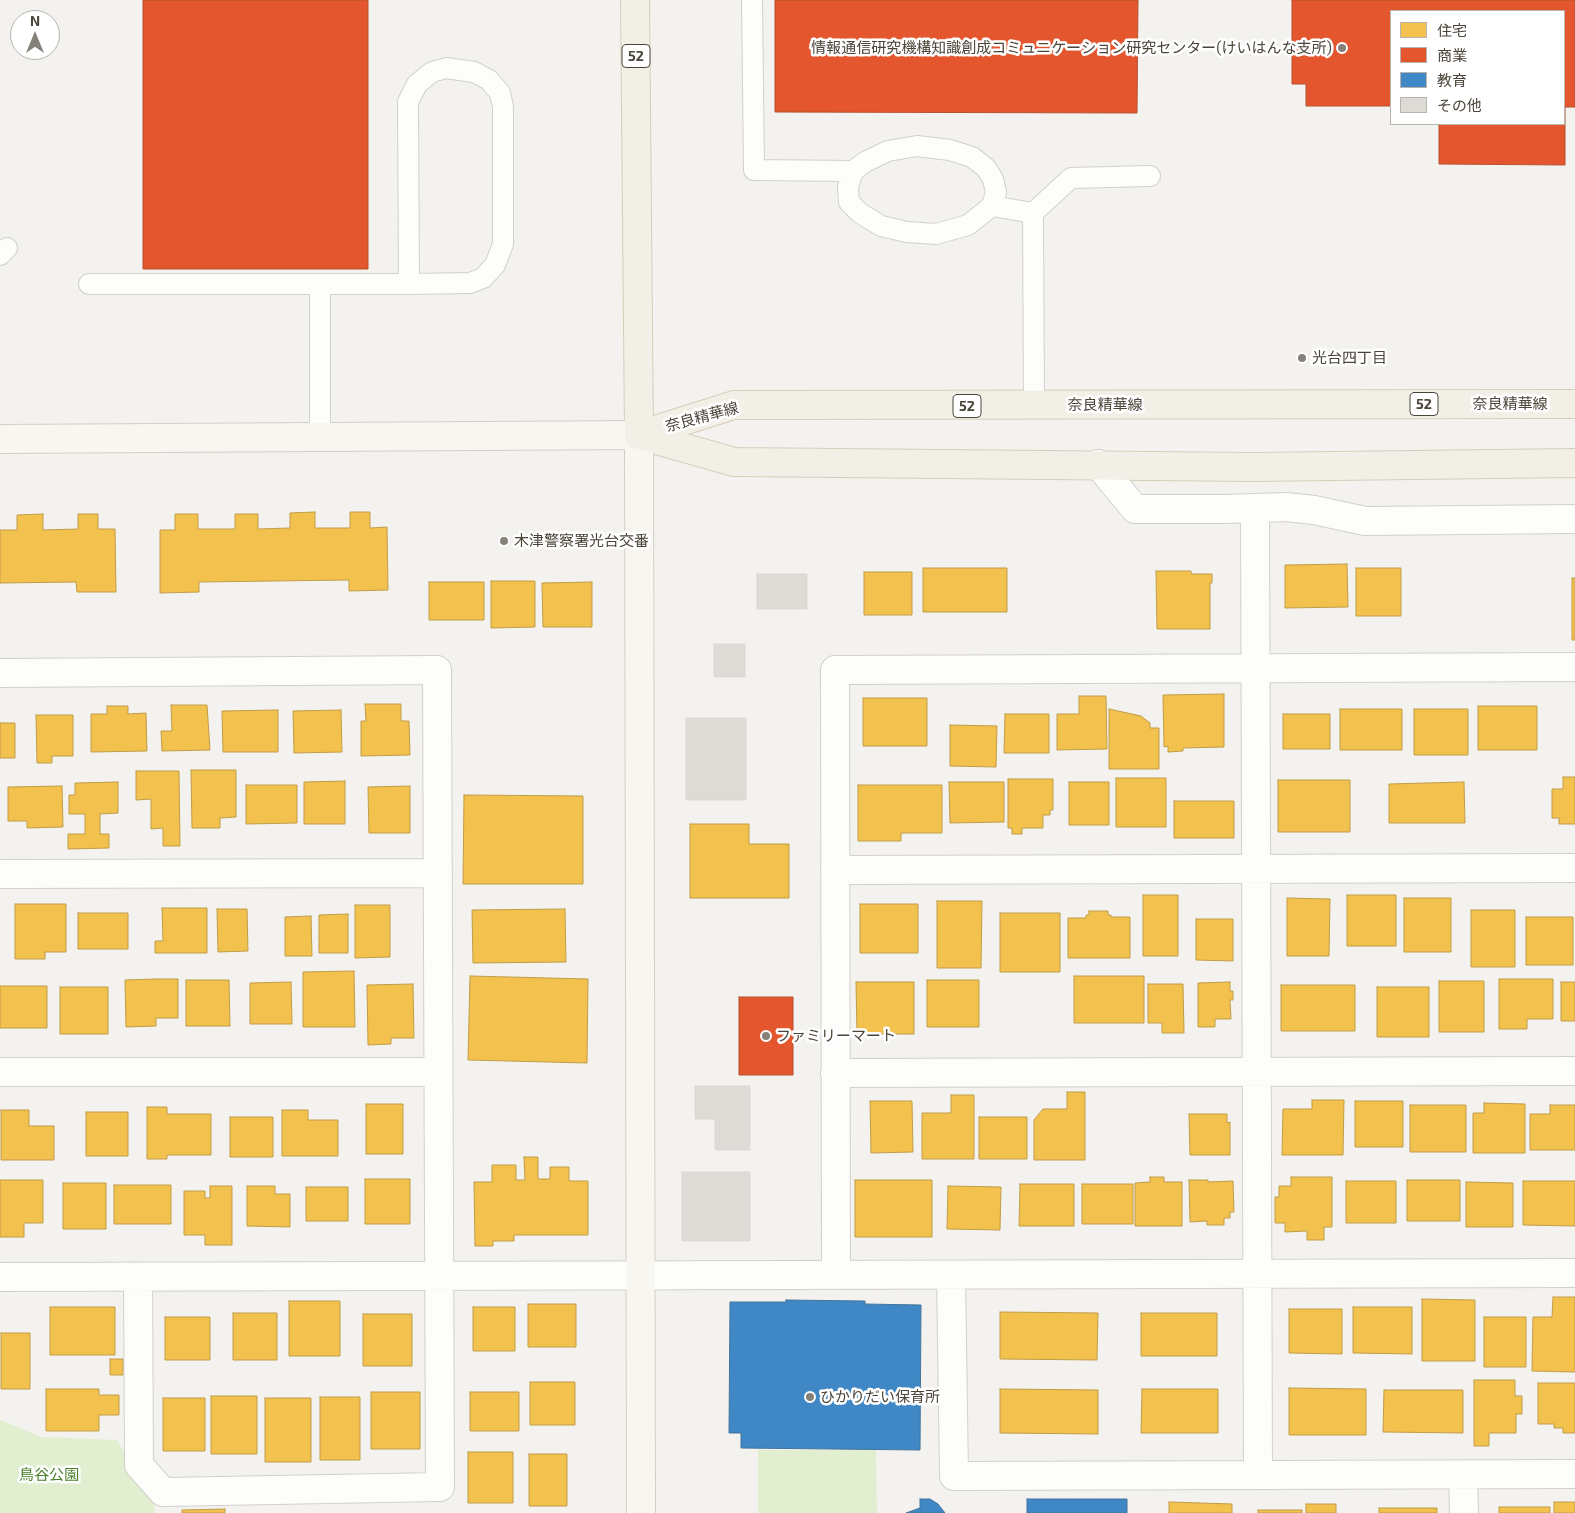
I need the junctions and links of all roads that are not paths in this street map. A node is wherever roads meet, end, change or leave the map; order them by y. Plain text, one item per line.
1 (635, 0) edge
2 (752, 0) edge
3 (853, 171) junction
4 (1150, 176) dead end
5 (992, 206) junction
6 (1033, 214) junction
7 (89, 284) dead end
8 (320, 284) junction
9 (409, 284) junction
10 (1575, 404) edge
11 (1034, 406) junction
12 (639, 435) junction
13 (320, 437) junction
14 (0, 439) edge
15 (1575, 463) edge
16 (1098, 464) junction
17 (1255, 508) junction
18 (1575, 518) edge
19 (1575, 667) edge
20 (1255, 668) junction
21 (0, 673) edge
22 (1575, 868) edge
23 (1256, 869) junction
24 (835, 870) junction
25 (438, 873) junction
26 (0, 874) edge
27 (1575, 1071) edge
28 (0, 1072) edge
29 (438, 1072) junction
30 (1257, 1072) junction
31 (835, 1073) junction
32 (1575, 1273) edge
33 (1257, 1274) junction
34 (836, 1275) junction
35 (951, 1275) junction
36 (439, 1276) junction
37 (640, 1276) junction
38 (0, 1277) edge
39 (138, 1277) junction
40 (1575, 1474) edge
41 (1258, 1475) junction
42 (1463, 1475) junction
43 (641, 1513) edge
44 (1464, 1513) edge

1 - 12 main road, 52
2 - 3 lane
3 - 5 lane
3 - 5 lane
4 - 6 lane
5 - 6 lane
6 - 11 lane
7 - 8 lane
8 - 9 lane
8 - 13 lane
9 - 9 lane
10 - 11 main road, 奈良精華線 / 52
11 - 12 main road, 奈良精華線 / 52
12 - 13 street
12 - 16 main road, 奈良精華線
12 - 37 street
13 - 14 street
15 - 16 main road, 奈良精華線
16 - 17 street
17 - 18 street
17 - 20 street
19 - 20 street
20 - 23 street
20 - 24 street
21 - 25 street
22 - 23 street
23 - 24 street
23 - 30 street
24 - 31 street
25 - 26 street
25 - 29 street
27 - 30 street
28 - 29 street
29 - 36 street
30 - 31 street
30 - 33 street
31 - 34 street
32 - 33 street
33 - 35 street
33 - 41 street
34 - 35 street
34 - 37 street
35 - 41 street
36 - 37 street
36 - 39 street
36 - 39 street
37 - 43 street
38 - 39 street
40 - 42 street
41 - 42 street
42 - 44 street

